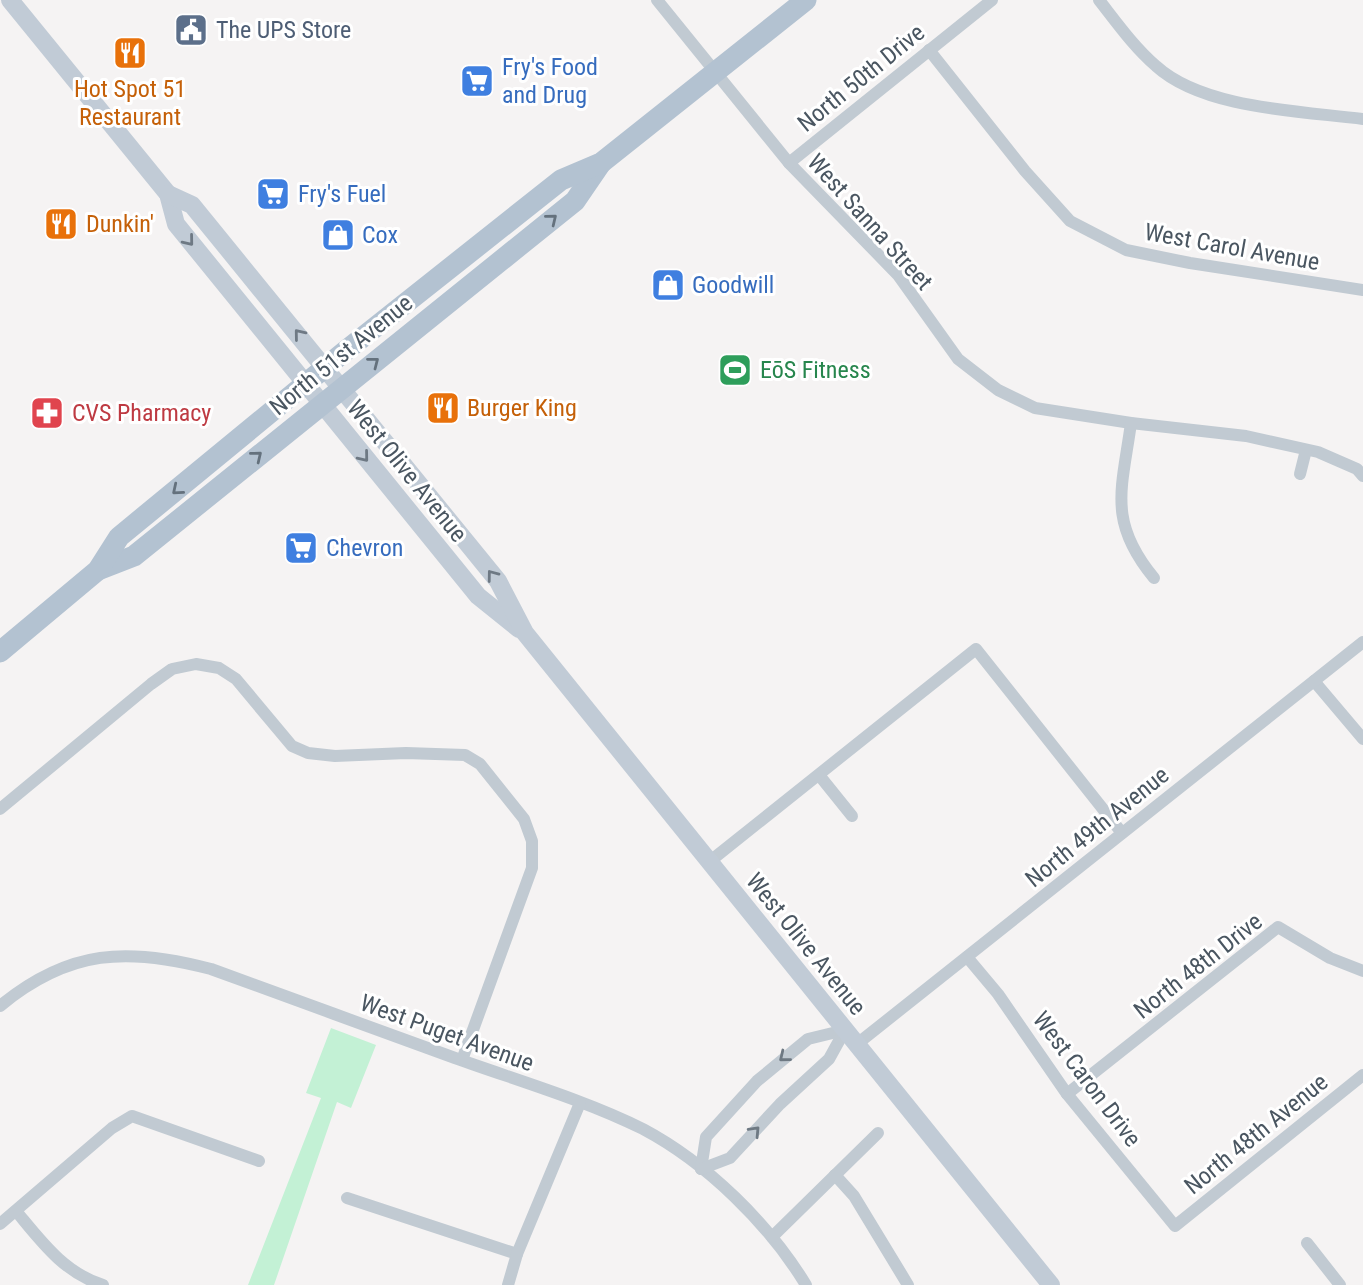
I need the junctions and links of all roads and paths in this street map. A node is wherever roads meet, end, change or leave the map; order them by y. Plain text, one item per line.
1 (10, 0) edge
2 (657, 0) edge
3 (806, 0) edge
4 (992, 0) edge
5 (1099, 0) edge
6 (929, 50) junction
7 (715, 72) junction
8 (1363, 120) edge
9 (601, 163) junction
10 (789, 163) junction
11 (168, 194) junction
12 (1363, 290) edge
13 (326, 367) junction
14 (305, 384) junction
15 (342, 387) junction
16 (321, 404) junction
17 (1131, 423) junction
18 (1306, 450) junction
19 (1300, 474) dead end
20 (1363, 476) edge
21 (98, 570) junction
22 (1154, 578) dead end
23 (525, 633) junction
24 (1363, 642) edge
25 (0, 652) edge
26 (1314, 681) junction
27 (1363, 739) edge
28 (819, 775) junction
29 (0, 809) edge
30 (852, 816) dead end
31 (1122, 833) junction
32 (709, 862) junction
33 (967, 957) junction
34 (1363, 971) edge
35 (0, 1006) edge
36 (851, 1037) junction
37 (462, 1060) junction
38 (1363, 1075) edge
39 (1067, 1094) junction
40 (580, 1103) junction
41 (878, 1133) dead end
42 (259, 1161) dead end
43 (701, 1169) junction
44 (835, 1175) junction
45 (347, 1198) dead end
46 (16, 1211) junction
47 (0, 1224) edge
48 (1175, 1226) joint
49 (772, 1237) junction
50 (1307, 1243) dead end
51 (517, 1254) junction
52 (1336, 1284) edge
53 (103, 1285) edge
54 (508, 1285) edge
55 (806, 1285) edge
56 (908, 1285) edge
57 (1051, 1285) edge

1 - 11 main road, West Olive Avenue
2 - 7 street, West Sanna Street
3 - 7 main road, North 51st Avenue
4 - 6 street, North 50th Drive
5 - 8 street
6 - 10 street, North 50th Drive
6 - 12 street, West Carol Avenue
7 - 9 main road, North 51st Avenue
7 - 10 street, West Sanna Street
9 - 13 main road, North 51st Avenue
15 -> 9 main road, North 51st Avenue
10 - 17 street, West Sanna Street
13 -> 11 main road, West Olive Avenue
11 -> 14 main road, West Olive Avenue
13 - 14 main road, North 51st Avenue
13 - 15 main road, West Olive Avenue
14 - 16 main road, West Olive Avenue
14 -> 21 main road, North 51st Avenue
15 - 16 main road, North 51st Avenue
23 -> 15 main road, West Olive Avenue
21 -> 16 main road, North 51st Avenue
16 -> 23 main road, West Olive Avenue
17 - 18 street, West Sanna Street
17 - 22 street
18 - 19 street
18 - 20 street, West Sanna Street
21 - 25 main road, North 51st Avenue
23 - 32 main road, West Olive Avenue
24 - 26 street, North 49th Avenue
26 - 27 street
26 - 31 street, North 49th Avenue
28 - 30 street
28 - 31 street
28 - 32 street
29 - 37 street
31 - 33 street, North 49th Avenue
32 - 36 main road, West Olive Avenue
33 - 36 street, North 49th Avenue
33 - 39 street, West Caron Drive
34 - 39 street, North 48th Drive
35 - 37 street, West Puget Avenue
43 -> 36 street, North 49th Avenue
36 -> 43 street, North 49th Avenue
36 - 57 main road, West Olive Avenue
37 - 40 street, West Puget Avenue
38 - 48 street, North 48th Avenue
39 - 48 street, West Caron Drive
40 - 43 street, West Puget Avenue
40 - 51 street
41 - 44 street
42 - 46 street
43 - 49 street
44 - 49 street
44 - 56 street
45 - 51 street
46 - 47 street
46 - 53 street
49 - 55 street
50 - 52 street
51 - 54 street

